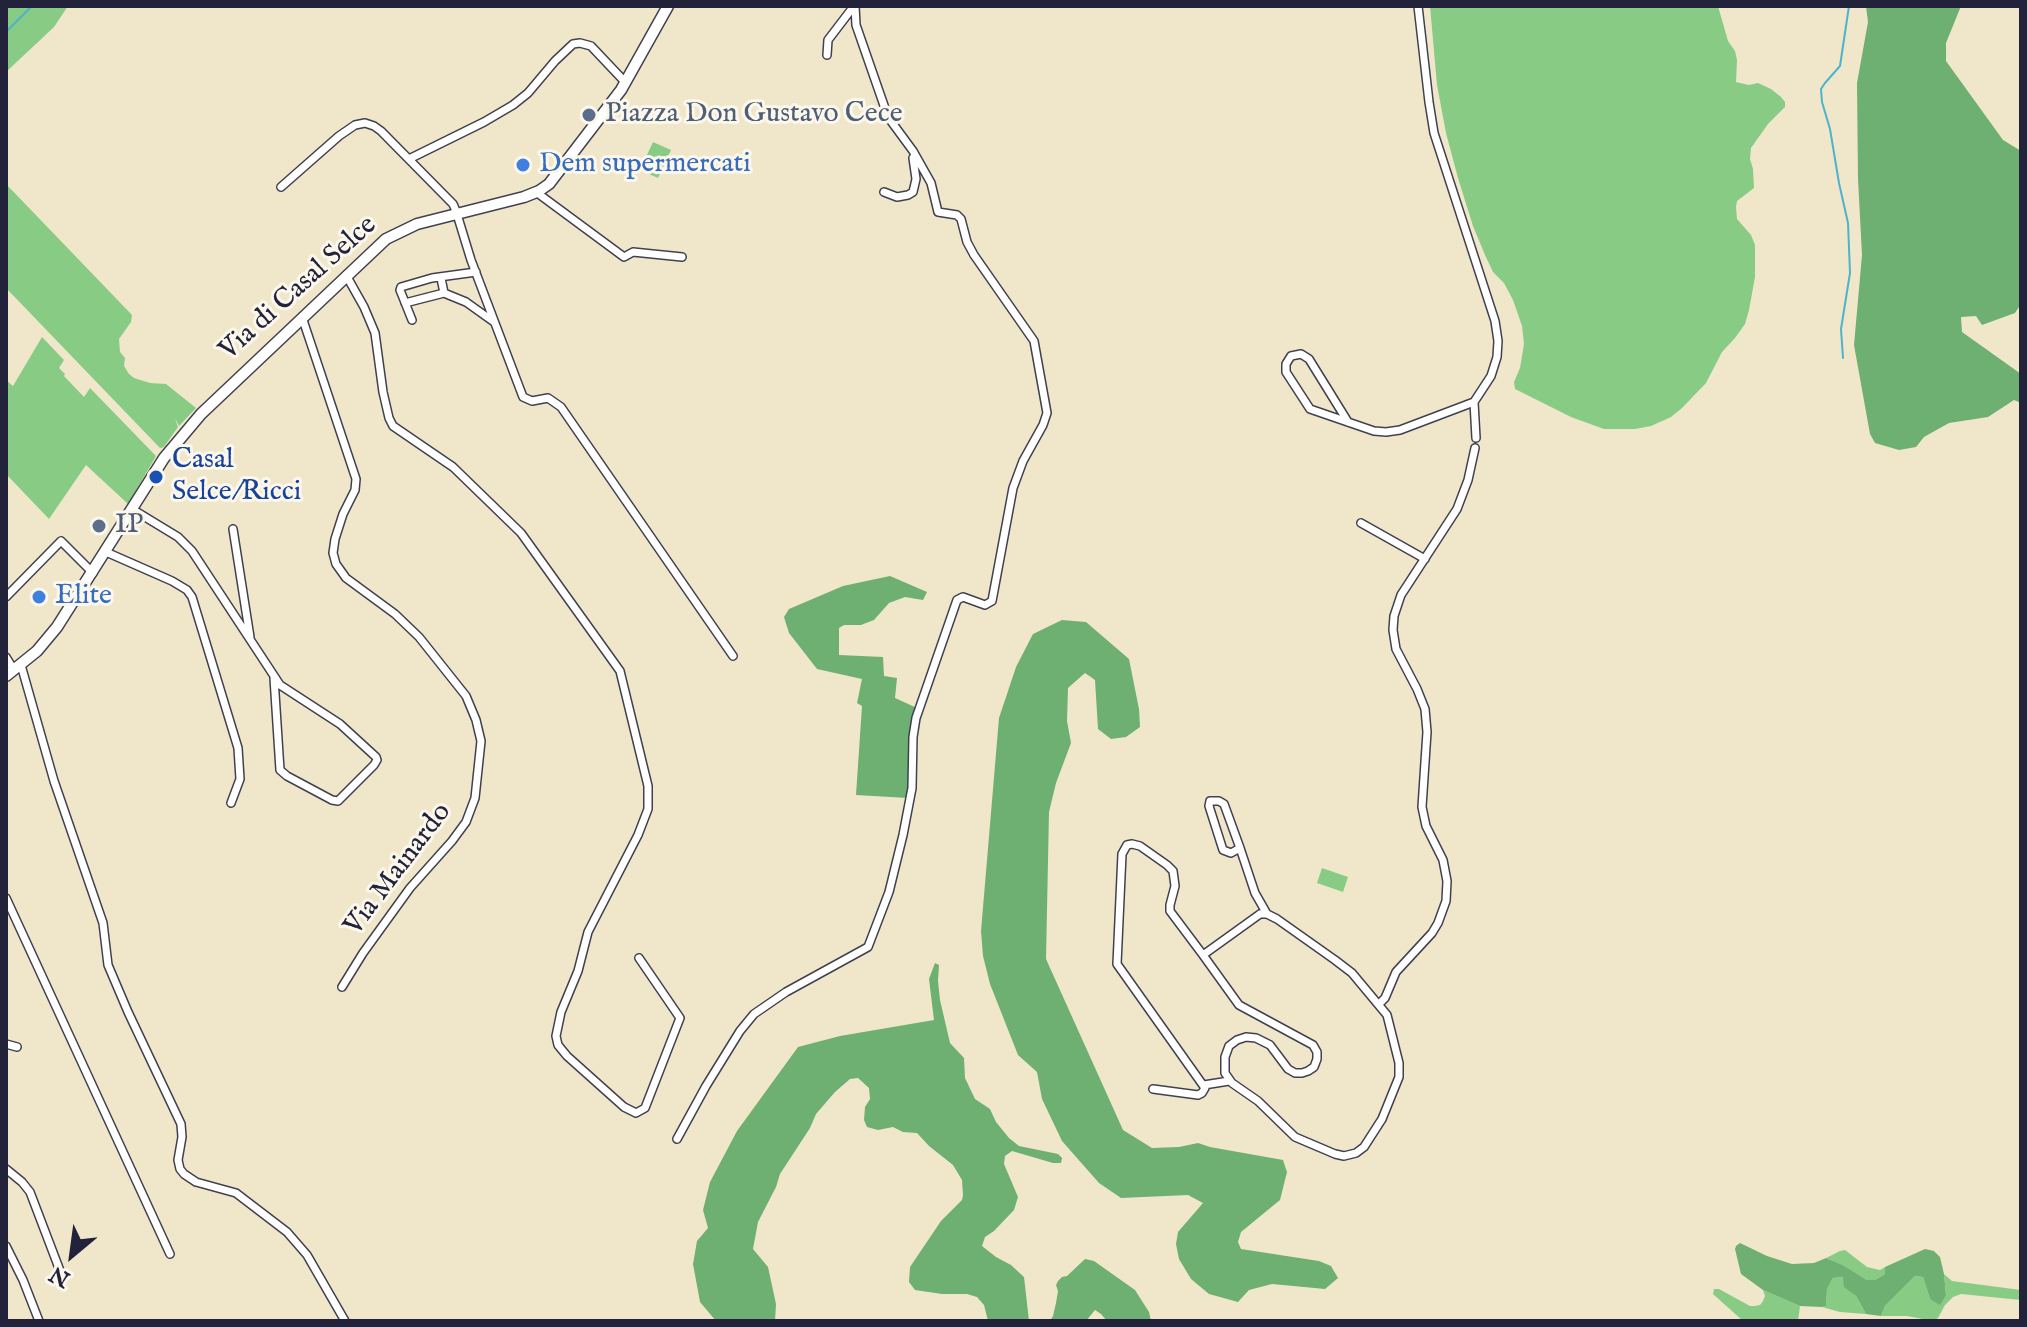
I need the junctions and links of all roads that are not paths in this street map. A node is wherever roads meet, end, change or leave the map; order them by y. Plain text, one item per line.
1 (668, 6) edge
2 (854, 6) edge
3 (1418, 6) edge
4 (827, 55) dead end
5 (626, 83) junction
6 (913, 151) junction
7 (409, 159) junction
8 (281, 187) dead end
9 (536, 192) junction
10 (884, 192) dead end
11 (457, 214) junction
12 (682, 257) dead end
13 (476, 272) junction
14 (346, 275) junction
15 (441, 278) junction
16 (444, 293) junction
17 (405, 303) junction
18 (302, 317) junction
19 (412, 320) dead end
20 (495, 324) junction
21 (1474, 402) junction
22 (1348, 422) junction
23 (132, 509) junction
24 (1361, 523) dead end
25 (233, 529) dead end
26 (106, 552) junction
27 (1425, 559) junction
28 (93, 573) junction
29 (6, 597) edge
30 (250, 639) junction
31 (733, 656) dead end
32 (6, 657) edge
33 (14, 670) edge
34 (274, 678) junction
35 (231, 803) dead end
36 (1240, 848) junction
37 (6, 898) edge
38 (1267, 914) junction
39 (1203, 955) junction
40 (639, 958) dead end
41 (342, 987) dead end
42 (1379, 1004) junction
43 (6, 1044) edge
44 (17, 1047) dead end
45 (1229, 1081) junction
46 (1204, 1085) junction
47 (1153, 1089) dead end
48 (677, 1139) dead end
49 (6, 1169) edge
50 (6, 1246) edge
51 (170, 1254) dead end
52 (62, 1276) dead end
53 (39, 1321) edge
54 (345, 1321) edge

1 - 5 main road, Via di Casal Selce
2 - 4 street
2 - 6 street
3 - 21 street
5 - 7 street
5 - 9 main road, Via di Casal Selce
6 - 10 street
6 - 48 street
7 - 8 street
7 - 11 street
9 - 11 main road, Via di Casal Selce
9 - 12 street
11 - 13 street
11 - 14 main road, Via di Casal Selce
13 - 15 street
13 - 20 street
14 - 18 main road, Via di Casal Selce
14 - 40 street
15 - 16 street
15 - 17 street
16 - 17 street
16 - 20 street
17 - 19 street
18 - 23 main road, Via di Casal Selce
18 - 41 street, Via Mainardo
20 - 31 street
21 - 22 street
21 - 27 street
22 - 22 street
23 - 26 main road, Via di Casal Selce
23 - 30 street
24 - 27 street
25 - 30 street
26 - 28 main road, Via di Casal Selce
26 - 35 street
27 - 42 street
28 - 29 street
28 - 33 main road, Via di Casal Selce
30 - 34 street
32 - 33 street
33 - 54 street
34 - 34 street
36 - 36 street
36 - 38 street
37 - 51 street
38 - 39 street
38 - 42 street
39 - 45 street
39 - 46 street
42 - 45 street
43 - 44 street
45 - 46 street
46 - 47 street
49 - 52 street
50 - 53 street

